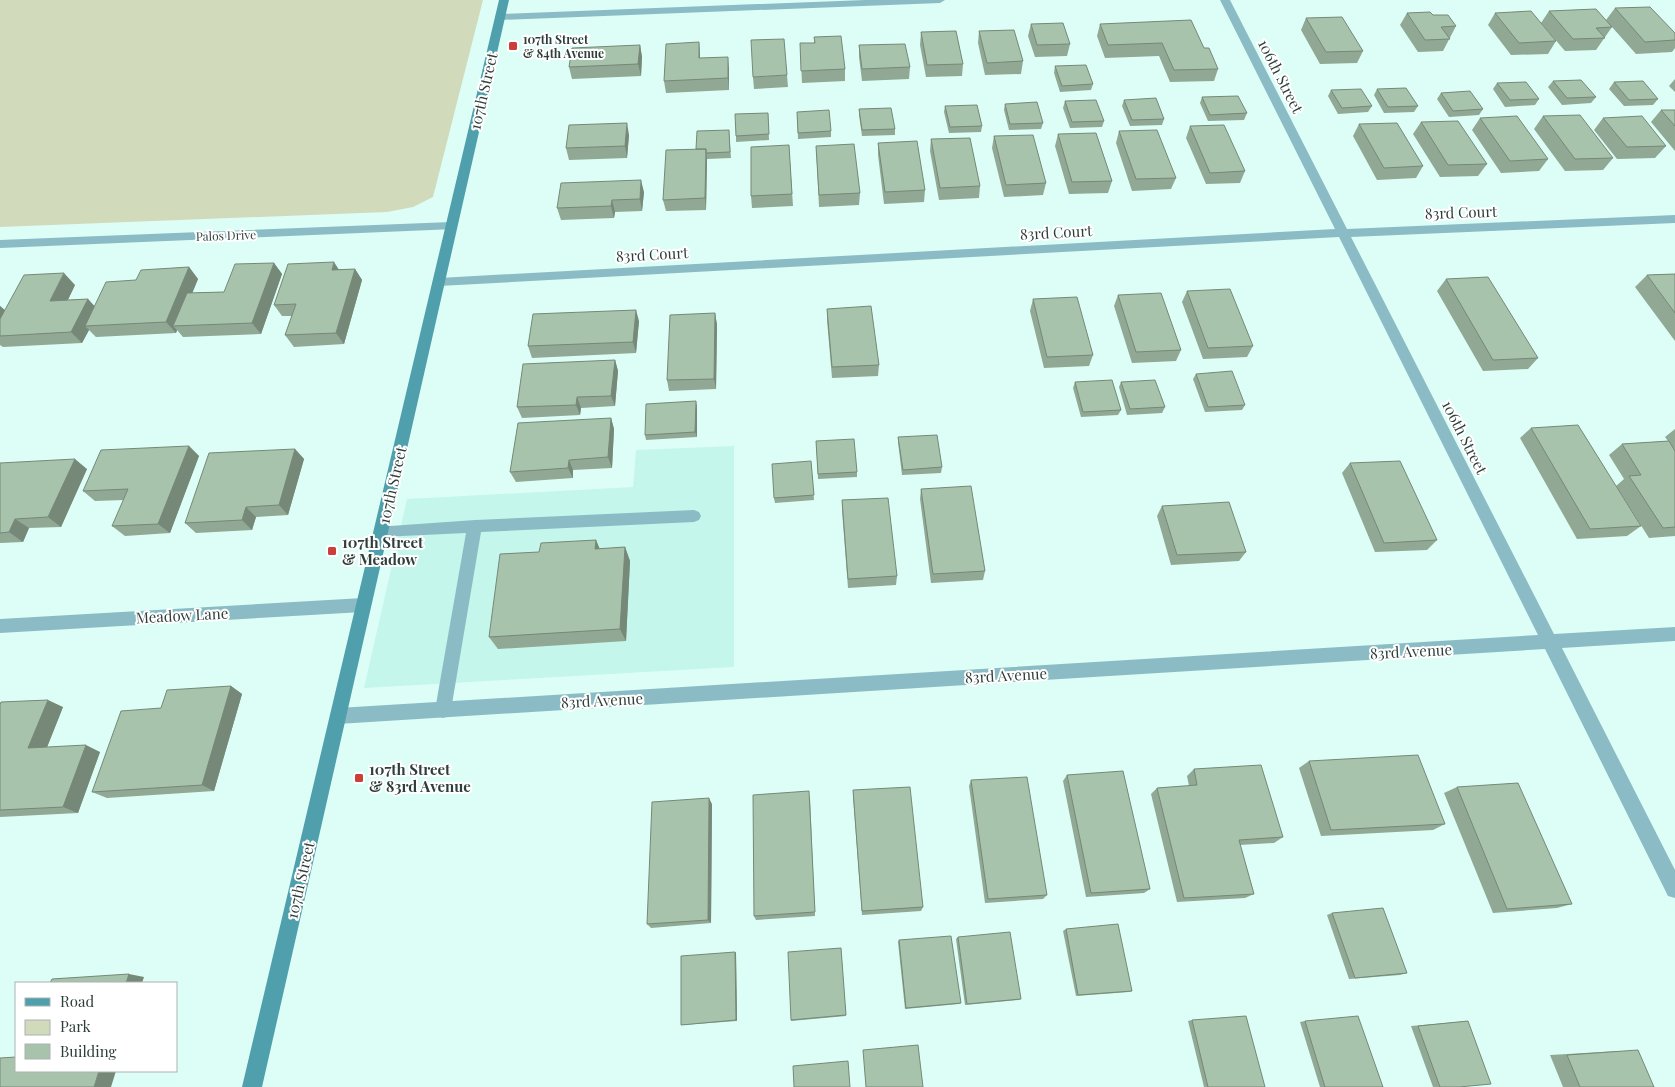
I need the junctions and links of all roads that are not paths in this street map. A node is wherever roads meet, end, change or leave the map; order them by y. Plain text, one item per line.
1 (504, 0) edge
2 (940, 0) edge
3 (1225, 0) edge
4 (500, 17) junction
5 (1675, 219) edge
6 (451, 226) junction
7 (1342, 233) junction
8 (0, 244) edge
9 (439, 282) junction
10 (694, 516) dead end
11 (475, 526) junction
12 (381, 531) junction
13 (363, 605) junction
14 (0, 626) edge
15 (1675, 634) edge
16 (1551, 642) junction
17 (443, 710) junction
18 (338, 716) junction
19 (1675, 889) edge
20 (252, 1087) edge

1 - 4 street, 107th Street
2 - 4 street
3 - 7 street, 106th Street
4 - 6 street, 107th Street
5 - 7 street, 83rd Court
6 - 8 street, Palos Drive
6 - 9 street, 107th Street
7 - 9 street, 83rd Court
7 - 16 street, 106th Street
9 - 12 street, 107th Street
10 - 11 street
11 - 12 street
11 - 17 street
12 - 13 street, 107th Street
13 - 14 street, Meadow Lane
13 - 18 street, 107th Street
15 - 16 street, 83rd Avenue
16 - 17 street, 83rd Avenue
16 - 19 street, 106th Street
17 - 18 street, 83rd Avenue
18 - 20 street, 107th Street

